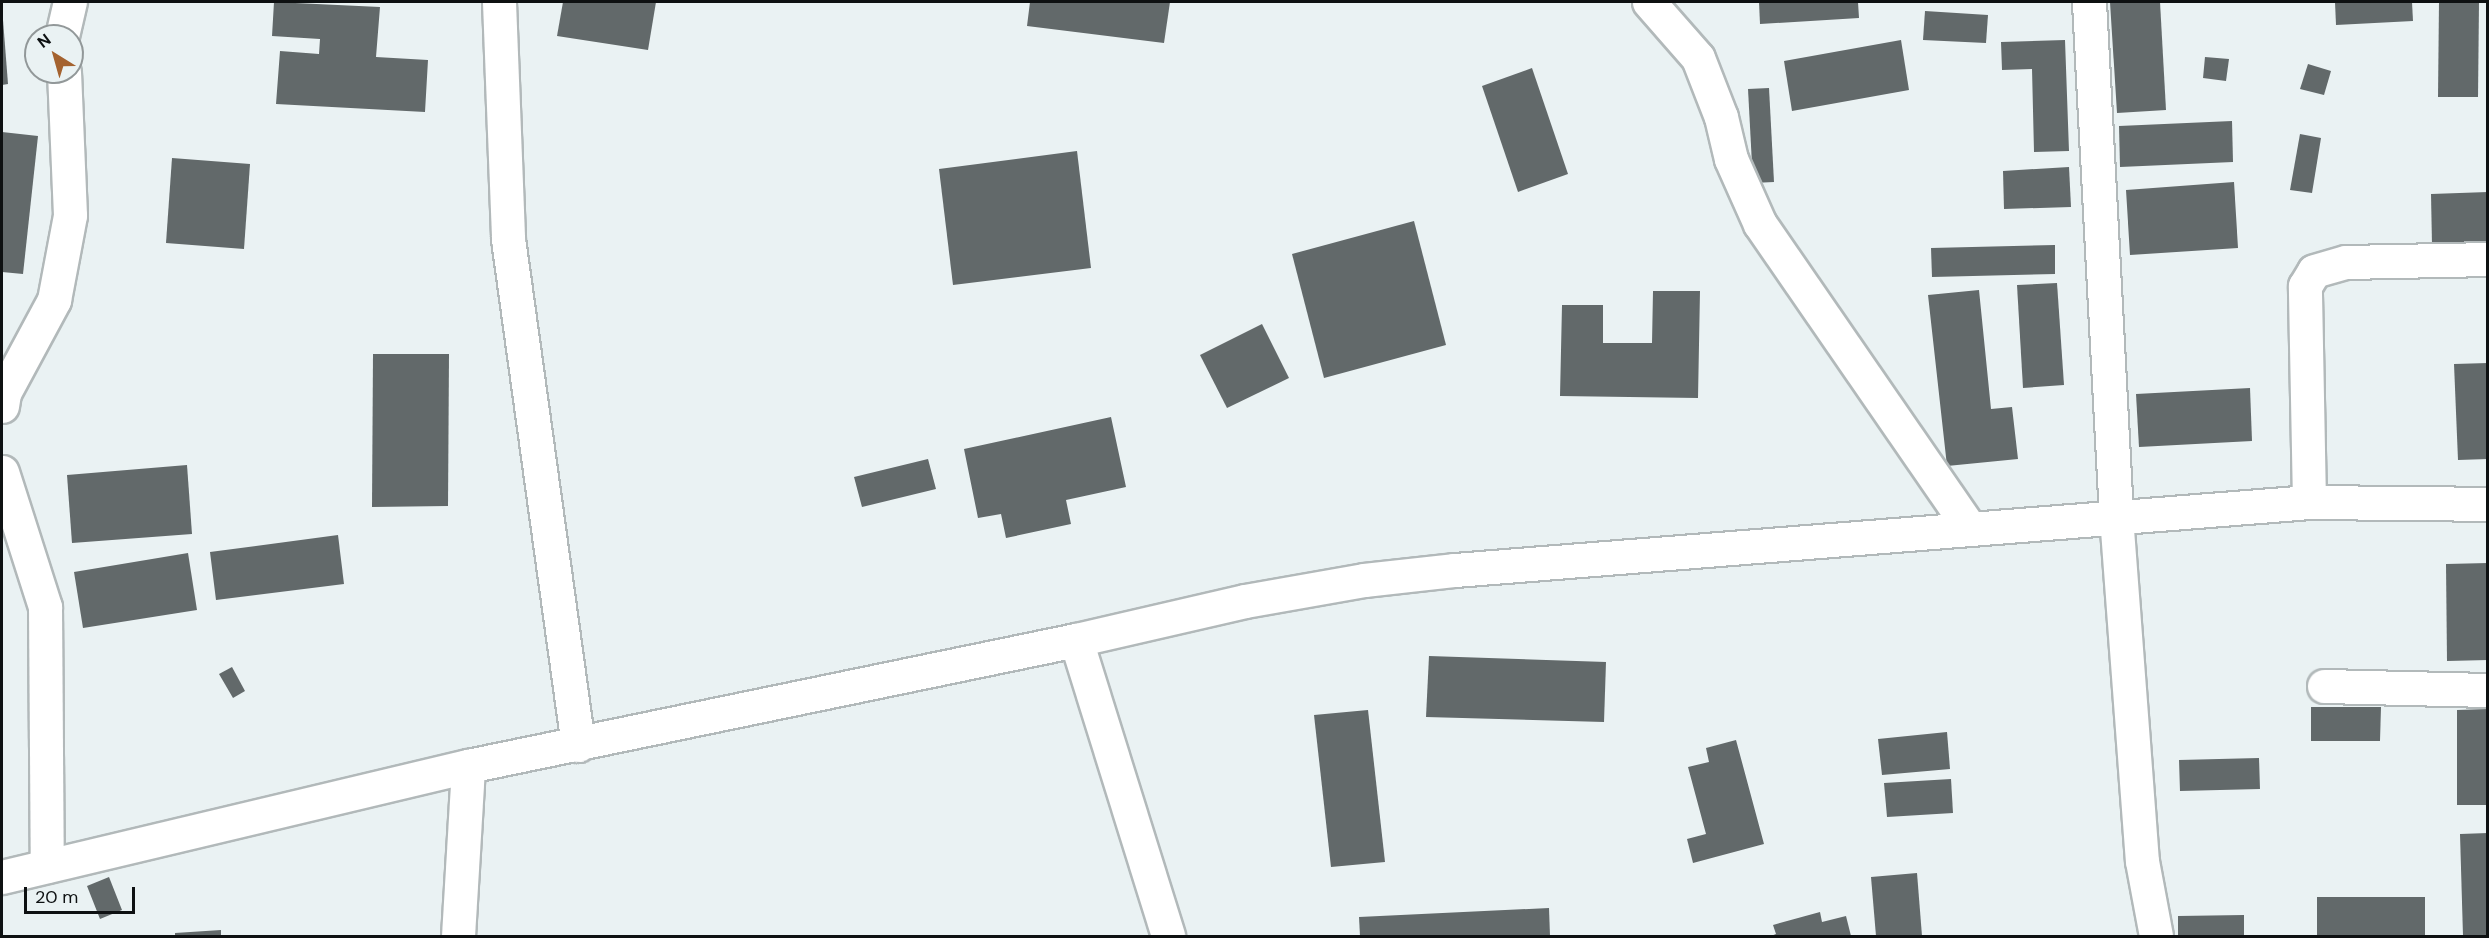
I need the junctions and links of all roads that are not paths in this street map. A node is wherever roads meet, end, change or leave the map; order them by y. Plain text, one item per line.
1 (70, 2) edge
2 (499, 2) edge
3 (1649, 2) edge
4 (2089, 2) edge
5 (65, 24) edge
6 (65, 84) edge
7 (2487, 259) edge
8 (2, 406) edge
9 (2, 472) edge
10 (2309, 502) junction
11 (2487, 504) edge
12 (2116, 516) junction
13 (1970, 528) junction
14 (1076, 640) junction
15 (2324, 686) dead end
16 (2487, 690) edge
17 (578, 745) junction
18 (468, 766) junction
19 (47, 866) junction
20 (2, 877) edge
21 (458, 936) edge
22 (1168, 936) edge
23 (2156, 936) edge

1 - 5 street
2 - 17 street
3 - 13 street
4 - 12 street
6 - 8 street
7 - 10 street
9 - 19 street
10 - 11 street
10 - 12 street
12 - 13 street
12 - 23 street
13 - 14 street
14 - 17 street
14 - 22 street
15 - 16 street
17 - 18 street
18 - 19 street
18 - 21 street
19 - 20 street

